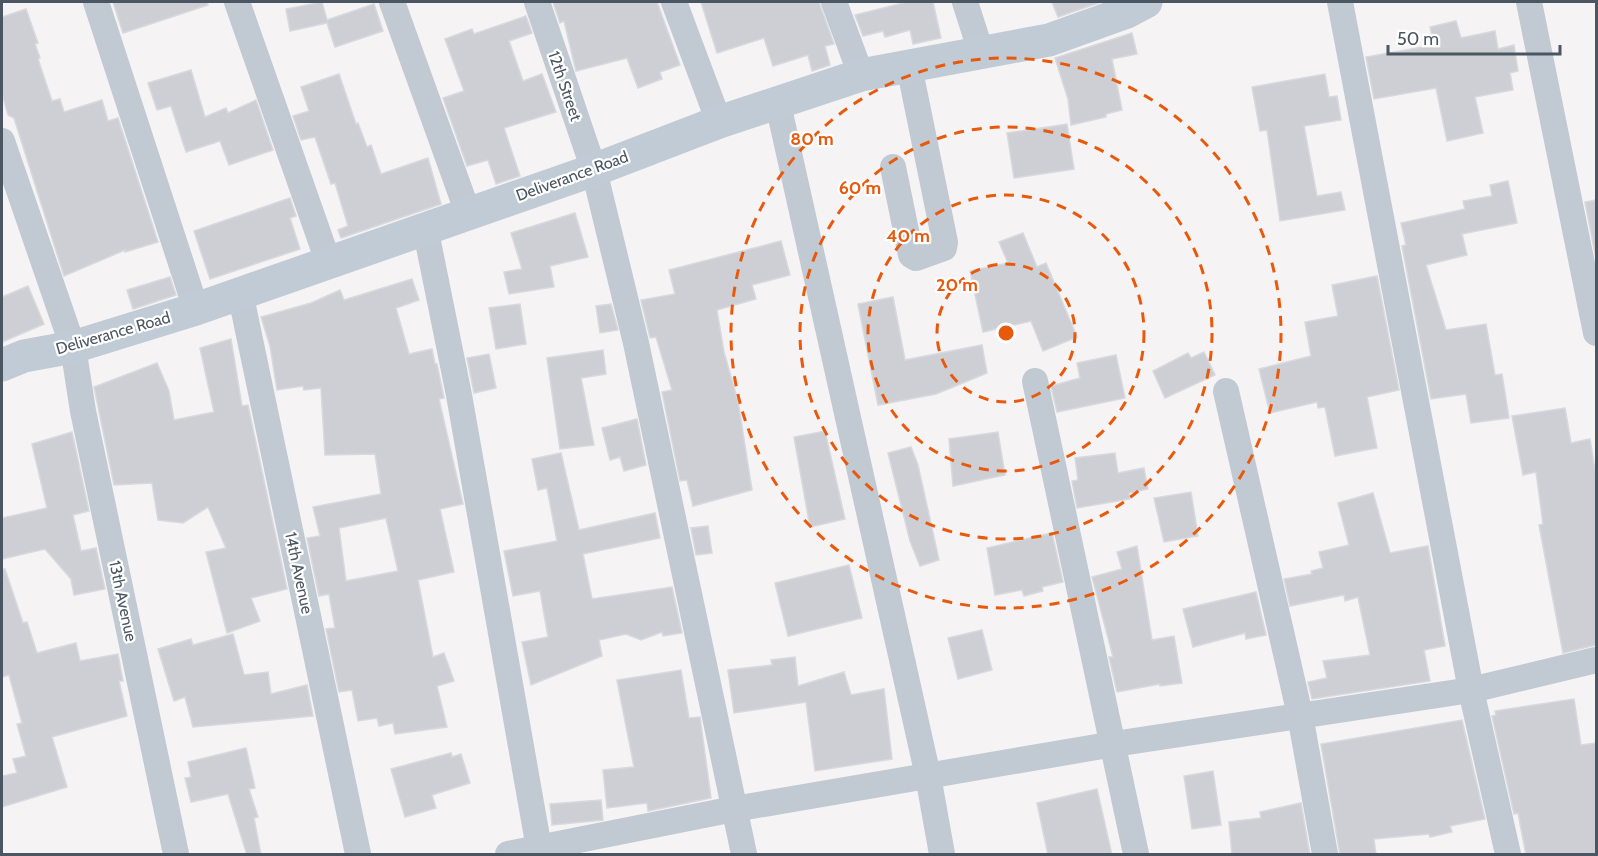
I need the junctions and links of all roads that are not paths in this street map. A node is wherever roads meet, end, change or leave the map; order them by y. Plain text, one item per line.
1 (96, 2) edge
2 (237, 2) edge
3 (392, 2) edge
4 (537, 2) edge
5 (674, 2) edge
6 (834, 2) edge
7 (964, 2) edge
8 (1340, 2) edge
9 (1530, 2) edge
10 (1132, 5) edge
11 (981, 52) junction
12 (909, 66) junction
13 (861, 75) junction
14 (778, 104) junction
15 (719, 122) junction
16 (2, 141) edge
17 (893, 167) dead end
18 (594, 170) junction
19 (468, 213) junction
20 (425, 227) junction
21 (329, 264) junction
22 (240, 292) junction
23 (196, 309) junction
24 (1596, 333) edge
25 (73, 347) junction
26 (2, 365) edge
27 (1035, 381) dead end
28 (1226, 391) dead end
29 (1596, 660) edge
30 (1471, 690) junction
31 (1300, 715) junction
32 (1114, 744) junction
33 (928, 776) junction
34 (734, 809) junction
35 (540, 851) edge
36 (176, 855) edge
37 (358, 855) edge
38 (508, 855) edge
39 (744, 855) edge
40 (942, 855) edge
41 (1136, 855) edge
42 (1325, 855) edge
43 (1508, 855) edge

1 - 23 street
2 - 21 street
3 - 19 street
4 - 18 street, 12th Street
5 - 15 street
6 - 13 street
7 - 11 street
8 - 30 street
9 - 24 street
10 - 11 street, Deliverance Road
11 - 12 street, Deliverance Road
12 - 13 street, Deliverance Road
12 - 17 street
13 - 14 street, Deliverance Road
14 - 15 street, Deliverance Road
14 - 33 street
15 - 18 street, Deliverance Road
16 - 25 street, 13th Avenue
18 - 19 street, Deliverance Road
18 - 34 street, 12th Street
19 - 20 street, Deliverance Road
20 - 21 street, Deliverance Road
20 - 35 street
21 - 22 street, Deliverance Road
22 - 23 street, Deliverance Road
22 - 37 street, 14th Avenue
23 - 25 street, Deliverance Road
25 - 26 street, Deliverance Road
25 - 36 street, 13th Avenue
27 - 32 street
28 - 31 street
29 - 30 street
30 - 31 street
30 - 43 street
31 - 32 street
31 - 42 street
32 - 33 street
32 - 41 street
33 - 34 street
33 - 40 street
34 - 35 street
34 - 39 street, 12th Street
35 - 38 street

